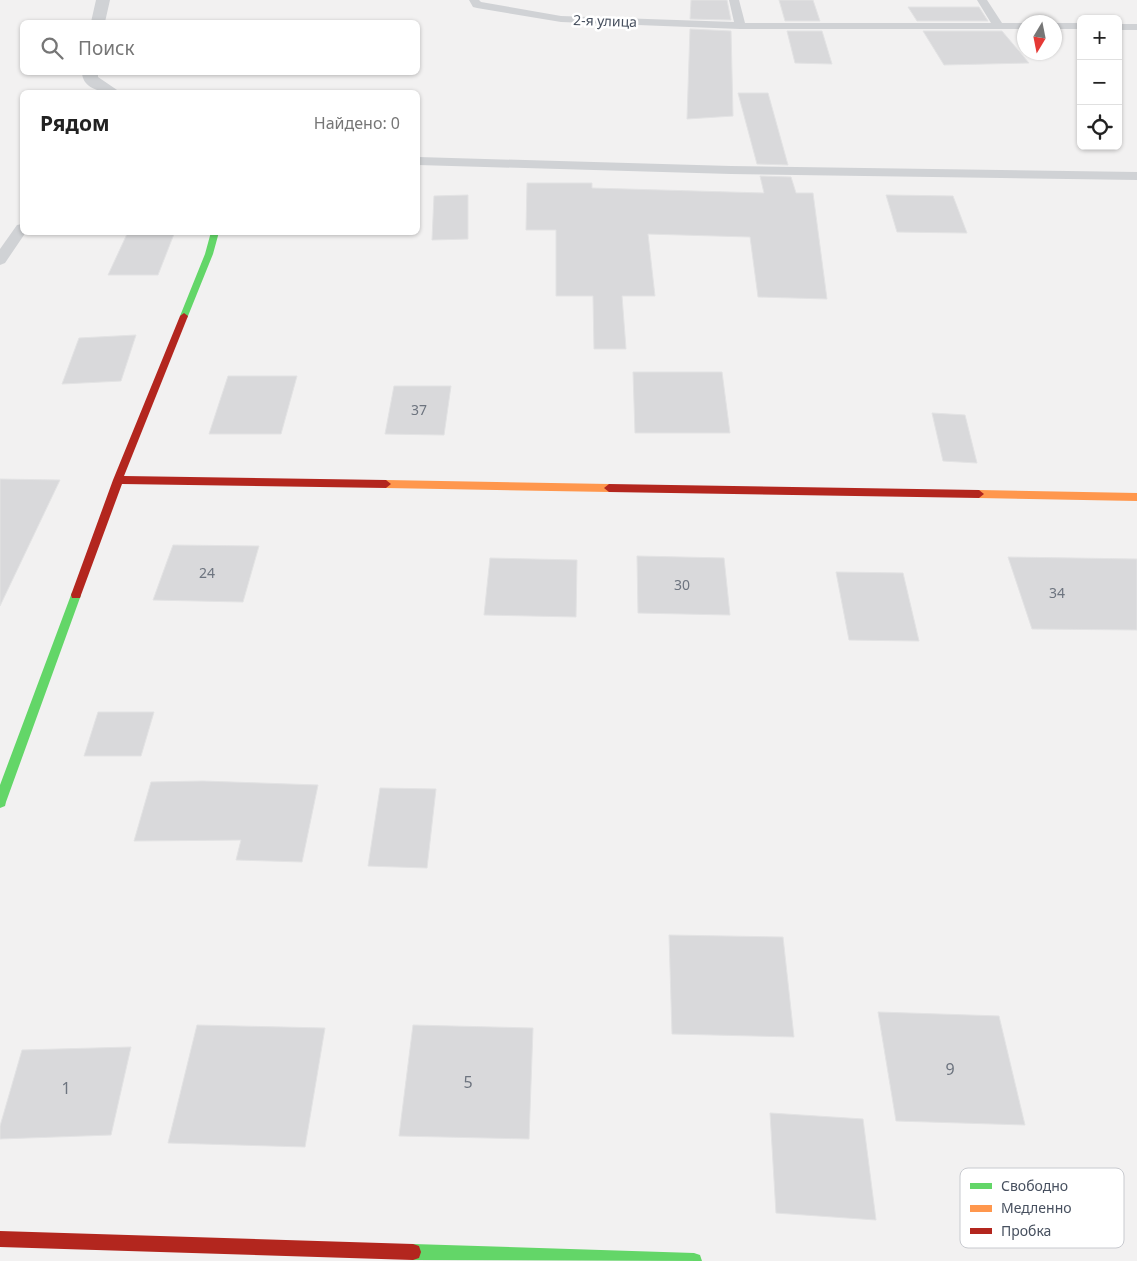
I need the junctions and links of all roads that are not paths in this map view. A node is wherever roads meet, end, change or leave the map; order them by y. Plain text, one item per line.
1 (103, 0) edge
2 (474, 0) edge
3 (734, 0) edge
4 (982, 0) edge
5 (98, 20) edge
6 (740, 26) junction
7 (999, 26) junction
8 (1017, 26) edge
9 (1062, 26) edge
10 (1077, 26) edge
11 (1122, 27) edge
12 (1137, 27) edge
13 (90, 75) edge
14 (109, 90) edge
15 (420, 161) edge
16 (1137, 176) edge
17 (20, 231) edge
18 (214, 235) edge
19 (0, 260) edge
20 (118, 480) junction
21 (1137, 497) edge
22 (0, 802) edge
23 (0, 1239) edge
24 (694, 1261) edge

1 - 5 street
2 - 6 lane, 2-я улица
3 - 6 lane
4 - 7 lane
6 - 7 lane, 2-я улица
7 - 8 lane, 2-я улица
9 - 10 lane
11 - 12 lane
13 - 14 street
15 - 16 lane
17 - 19 lane
18 - 20 street
20 - 21 street
20 - 22 street
23 - 24 street

